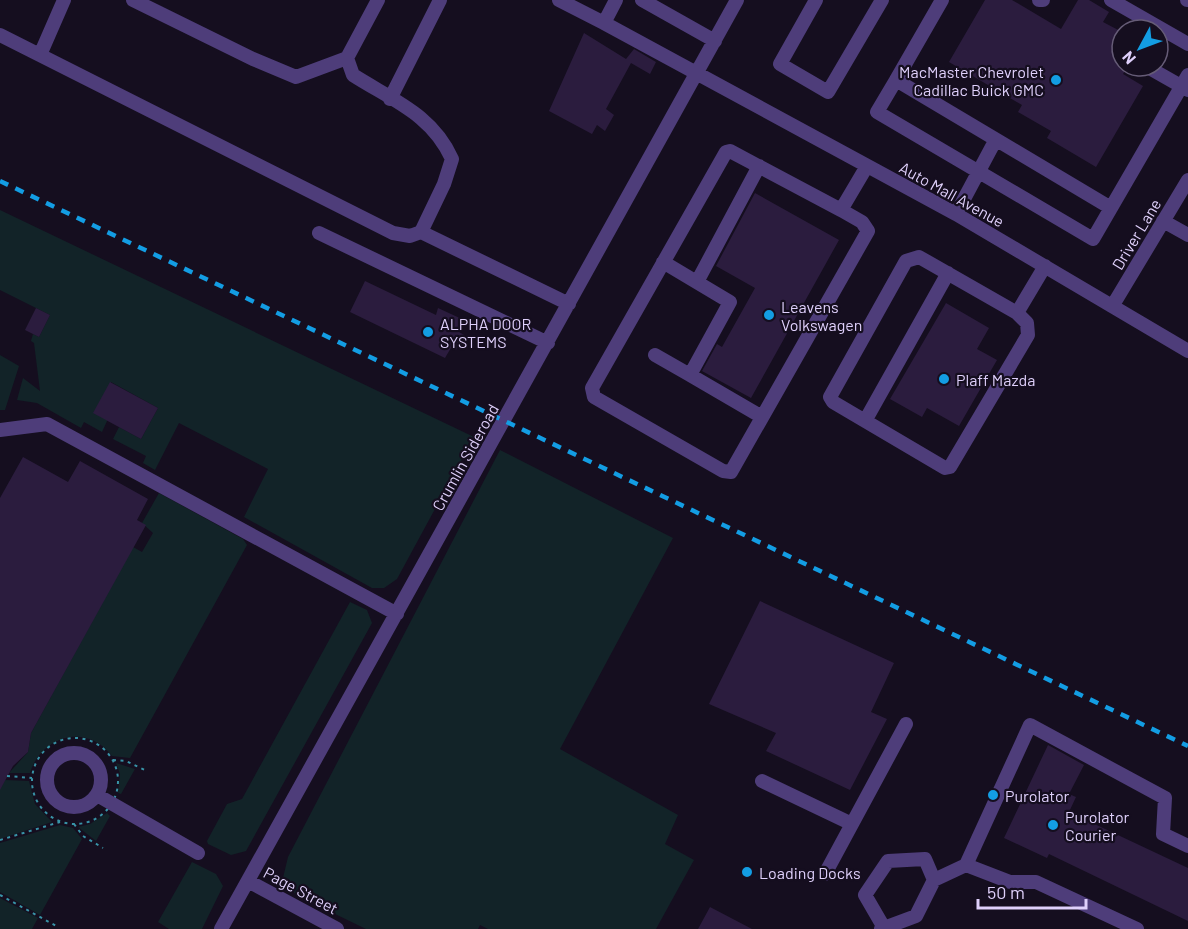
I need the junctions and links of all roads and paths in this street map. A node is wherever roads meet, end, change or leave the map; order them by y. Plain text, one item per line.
1 (64, 0) edge
2 (133, 0) edge
3 (378, 0) edge
4 (440, 0) edge
5 (559, 0) edge
6 (616, 0) edge
7 (642, 0) edge
8 (737, 0) edge
9 (816, 0) edge
10 (882, 0) edge
11 (942, 0) edge
12 (1111, 0) edge
13 (604, 23) junction
14 (0, 35) edge
15 (715, 41) junction
16 (1188, 44) edge
17 (40, 55) junction
18 (347, 58) junction
19 (697, 73) junction
20 (1170, 77) edge
21 (896, 80) junction
22 (1186, 84) edge
23 (390, 99) junction
24 (995, 141) junction
25 (759, 166) junction
26 (867, 166) junction
27 (979, 172) junction
28 (1188, 180) edge
29 (1111, 208) junction
30 (841, 210) junction
31 (956, 214) junction
32 (1163, 221) junction
33 (421, 232) junction
34 (319, 233) dead end
35 (1188, 235) edge
36 (663, 262) junction
37 (1045, 266) junction
38 (948, 273) junction
39 (697, 282) junction
40 (569, 304) junction
41 (1113, 305) junction
42 (1017, 313) junction
43 (548, 344) junction
44 (1188, 351) edge
45 (655, 355) dead end
46 (690, 375) junction
47 (762, 417) junction
48 (865, 421) junction
49 (0, 430) edge
50 (397, 614) junction
51 (906, 724) dead end
52 (112, 760) junction
53 (147, 771) dead end
54 (7, 776) dead end
55 (32, 778) junction
56 (762, 781) dead end
57 (97, 795) junction
58 (112, 803) junction
59 (60, 822) junction
60 (74, 824) junction
61 (852, 824) junction
62 (0, 840) edge
63 (1188, 846) edge
64 (104, 848) dead end
65 (198, 853) dead end
66 (966, 866) junction
67 (825, 874) dead end
68 (248, 880) junction
69 (934, 880) junction
70 (0, 895) edge
71 (58, 927) dead end
72 (882, 928) edge
73 (221, 929) edge
74 (338, 929) edge
75 (1137, 929) edge

1 - 17 street
2 - 18 street
3 - 18 street
4 - 23 street
5 - 13 street, Auto Mall Avenue
6 - 13 street
7 - 15 street
8 - 15 street, Crumlin Sideroad
9 - 10 street
11 - 21 street
12 - 16 street
13 - 19 street, Auto Mall Avenue
14 - 17 street
15 - 19 street, Crumlin Sideroad
17 - 33 street
18 - 23 street
19 - 26 street, Auto Mall Avenue
19 - 40 street, Crumlin Sideroad
20 - 22 street
21 - 24 street
21 - 27 street
22 - 29 street
23 - 33 street
24 - 27 street
24 - 29 street
25 - 30 street
25 - 36 street
25 - 39 street
26 - 30 street
26 - 31 street, Auto Mall Avenue
27 - 29 street
27 - 31 street
28 - 32 street, Driver Lane
30 - 47 street
31 - 37 street, Auto Mall Avenue
32 - 35 street
32 - 41 street, Driver Lane
33 - 40 street
34 - 43 street
36 - 39 street
36 - 47 street
37 - 41 street, Auto Mall Avenue
37 - 42 street
38 - 42 street
38 - 48 street
38 - 48 street
39 - 46 street
40 - 43 street, Crumlin Sideroad
41 - 44 street, Auto Mall Avenue
42 - 48 street
43 - 50 street, Crumlin Sideroad
45 - 46 street
46 - 47 street
49 - 50 street
50 - 68 street, Crumlin Sideroad
51 - 61 street
52 - 53 path
52 - 55 path
52 - 58 path
54 - 55 path
55 - 59 path
56 - 61 street
57 - 57 street
57 - 58 street
58 - 60 path
58 - 65 street
59 - 60 path
59 - 62 path
60 - 64 path
61 - 67 street
63 - 66 street
66 - 69 street
66 - 75 street
68 - 73 street, Crumlin Sideroad
68 - 74 street, Page Street
69 - 72 street
69 - 72 street
70 - 71 path

